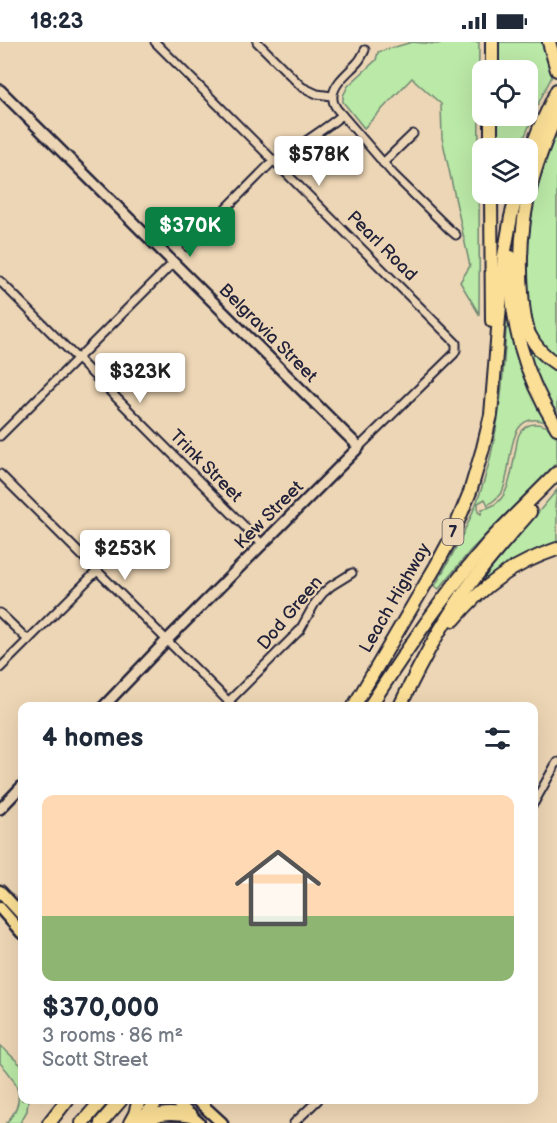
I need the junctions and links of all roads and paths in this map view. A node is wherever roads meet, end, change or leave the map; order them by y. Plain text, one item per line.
1 (156, 42) edge
2 (257, 42) edge
3 (492, 42) edge
4 (549, 42) edge
5 (365, 50) dead end
6 (492, 60) edge
7 (557, 70) edge
8 (0, 90) edge
9 (332, 96) junction
10 (554, 96) edge
11 (557, 113) edge
12 (342, 115) junction
13 (413, 134) dead end
14 (535, 138) edge
15 (276, 162) junction
16 (383, 163) junction
17 (491, 204) edge
18 (515, 204) edge
19 (517, 204) edge
20 (456, 235) dead end
21 (188, 247) dead end
22 (174, 261) junction
23 (0, 281) edge
24 (457, 346) joint
25 (76, 358) junction
26 (557, 364) edge
27 (495, 367) junction
28 (557, 428) edge
29 (0, 436) edge
30 (359, 447) junction
31 (557, 473) edge
32 (0, 474) edge
33 (263, 544) junction
34 (557, 549) edge
35 (97, 571) junction
36 (352, 573) dead end
37 (0, 613) edge
38 (28, 640) junction
39 (167, 640) junction
40 (0, 668) edge
41 (368, 681) junction
42 (108, 702) edge
43 (229, 702) edge
44 (233, 702) edge
45 (351, 702) edge
46 (356, 702) edge
47 (373, 702) edge
48 (403, 702) edge
49 (403, 702) edge
50 (557, 762) edge
51 (18, 790) edge
52 (538, 796) edge
53 (0, 809) edge
54 (0, 891) edge
55 (0, 908) edge
56 (18, 911) edge
57 (18, 928) edge
58 (64, 1104) edge
59 (99, 1104) edge
60 (118, 1104) edge
61 (138, 1104) edge
62 (155, 1104) edge
63 (178, 1104) edge
64 (202, 1104) edge
65 (314, 1104) edge
66 (195, 1120) edge
67 (49, 1123) edge
68 (82, 1123) edge
69 (101, 1123) edge
70 (130, 1123) edge
71 (141, 1123) edge
72 (222, 1123) edge
73 (294, 1123) edge

1 - 15 street, Pearl Road
2 - 9 street
3 - 6 highway
4 - 7 highway
5 - 9 street
8 - 22 street, Belgravia Street
9 - 12 street
10 - 14 highway
11 - 26 highway
12 - 15 street
12 - 16 street
13 - 16 street
15 - 21 street
15 - 24 street, Pearl Road
16 - 20 street
17 - 27 highway
18 - 27 highway
19 - 28 highway
22 - 25 street
22 - 30 street, Belgravia Street
23 - 25 street, Trink Street
24 - 30 street, Kew Street
25 - 29 street
25 - 33 street, Trink Street
27 - 41 highway, Leach Highway / 7
30 - 33 street, Kew Street
31 - 47 highway, Leach Highway / 7
31 - 48 highway
32 - 35 street
33 - 39 street, Kew Street
34 - 49 highway
35 - 38 street
35 - 39 street
36 - 44 street, Dod Green
37 - 38 street
38 - 40 street
39 - 42 street, Kew Street
39 - 43 street
41 - 45 highway, 7
41 - 46 highway, Leach Highway / 7
50 - 52 street
51 - 53 street
54 - 56 main road
55 - 57 main road
58 - 67 highway
59 - 68 highway
60 - 69 highway
61 - 70 highway
62 - 71 highway
63 - 66 main road
64 - 72 main road
65 - 73 street
66 - 71 highway

